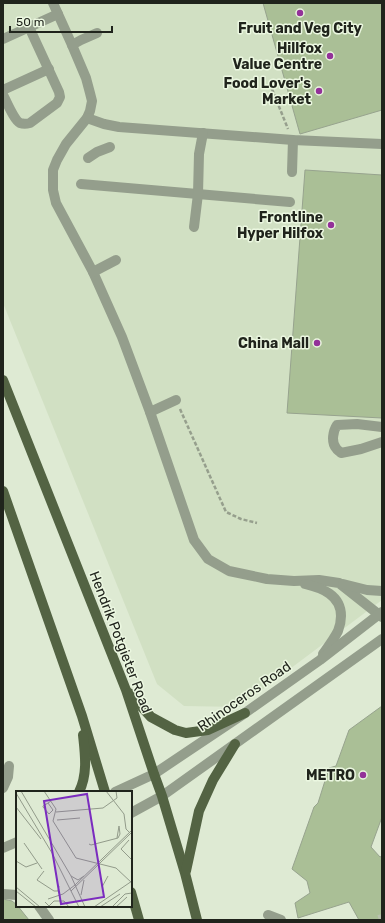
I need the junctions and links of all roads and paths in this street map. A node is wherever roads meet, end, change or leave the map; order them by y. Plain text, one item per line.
1 (53, 3) edge
2 (58, 14) junction
3 (29, 27) junction
4 (97, 33) dead end
5 (3, 40) edge
6 (72, 45) junction
7 (49, 69) junction
8 (272, 89) dead end
9 (3, 90) edge
10 (3, 95) edge
11 (87, 118) junction
12 (202, 133) junction
13 (292, 140) junction
14 (382, 144) edge
15 (110, 147) dead end
16 (88, 158) dead end
17 (292, 172) dead end
18 (81, 184) dead end
19 (198, 194) junction
20 (290, 202) dead end
21 (194, 227) dead end
22 (116, 260) dead end
23 (93, 272) junction
24 (3, 380) edge
25 (176, 400) joint
26 (150, 412) junction
27 (382, 427) edge
28 (382, 442) edge
29 (3, 491) edge
30 (256, 523) dead end
31 (294, 581) junction
32 (339, 583) junction
33 (382, 591) edge
34 (381, 614) edge
35 (382, 639) edge
36 (320, 660) junction
37 (126, 690) junction
38 (245, 713) junction
39 (82, 716) junction
40 (235, 744) junction
41 (9, 766) dead end
42 (154, 774) junction
43 (3, 788) edge
44 (80, 791) edge
45 (105, 791) edge
46 (117, 791) edge
47 (162, 796) junction
48 (132, 812) edge
49 (16, 842) edge
50 (3, 848) edge
51 (185, 873) junction
52 (3, 894) edge
53 (16, 895) edge
54 (132, 897) edge
55 (40, 907) edge
56 (268, 915) dead end
57 (49, 920) edge
58 (139, 920) edge
59 (197, 920) edge
60 (281, 920) edge

1 - 2 street
2 - 3 street
2 - 6 street
3 - 5 street
3 - 7 street
4 - 6 street
6 - 11 street
7 - 9 street
7 - 10 street
8 - 13 path
11 - 12 street
11 - 23 street
12 - 13 street
12 - 19 street
13 - 14 street
13 - 17 street
15 - 16 street
18 - 19 street
19 - 20 street
19 - 21 street
22 - 23 street
23 - 26 street
24 - 37 main road, Hendrik Potgieter Road
25 - 26 street
25 - 30 path
26 - 31 street
27 - 28 street
29 - 39 main road
31 - 32 street
31 - 36 street
32 - 33 street
32 - 34 street
34 - 36 street, Rhinoceros Road
35 - 40 street
36 - 38 street, Rhinoceros Road
37 - 38 main road
37 - 42 main road, Hendrik Potgieter Road
38 - 42 street, Rhinoceros Road
39 - 44 main road
39 - 45 main road
40 - 47 street
40 - 51 main road
41 - 43 street
42 - 46 street, Rhinoceros Road
42 - 47 main road, Hendrik Potgieter Road
47 - 48 street
47 - 51 main road, Hendrik Potgieter Road
49 - 50 street
51 - 59 main road, Hendrik Potgieter Road
52 - 53 street
54 - 58 main road
55 - 57 street
56 - 60 street

